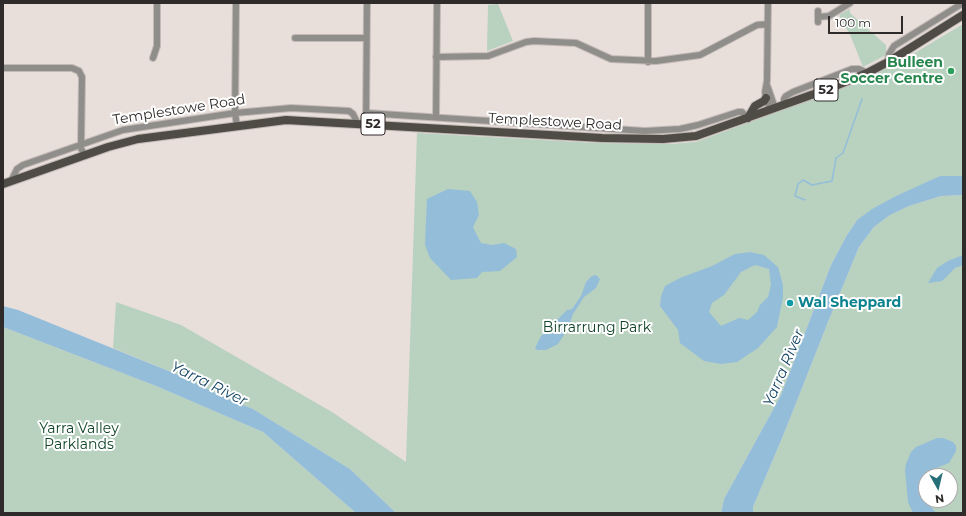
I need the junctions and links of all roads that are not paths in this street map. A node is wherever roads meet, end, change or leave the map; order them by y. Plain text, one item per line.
1 (157, 3) edge
2 (236, 3) edge
3 (367, 3) edge
4 (437, 3) edge
5 (648, 3) edge
6 (768, 3) edge
7 (963, 3) edge
8 (846, 4) edge
9 (963, 16) edge
10 (818, 17) dead end
11 (767, 24) junction
12 (295, 38) dead end
13 (366, 38) junction
14 (436, 57) junction
15 (153, 58) dead end
16 (648, 62) junction
17 (888, 62) junction
18 (3, 68) edge
19 (767, 81) junction
20 (766, 98) junction
21 (773, 109) junction
22 (235, 113) junction
23 (366, 113) junction
24 (436, 117) junction
25 (748, 118) junction
26 (362, 124) junction
27 (237, 126) junction
28 (81, 144) junction
29 (84, 155) junction
30 (7, 182) edge

1 - 15 street
2 - 22 street
3 - 13 street
4 - 14 street
5 - 16 street
6 - 11 street
7 - 17 street
8 - 10 street
9 - 17 main road, Templestowe Road / 52
11 - 16 street
11 - 19 street
12 - 13 street
13 - 23 street
14 - 16 street
14 - 24 street
17 - 21 main road, Templestowe Road / 52
18 - 28 street
19 - 20 street
19 - 21 street
20 - 21 street
20 - 25 main road
21 - 25 main road, Templestowe Road / 52
22 - 26 street, Templestowe Road
22 - 27 street
22 - 28 street, Templestowe Road
23 - 24 street, Templestowe Road
23 - 26 street
24 - 25 street, Templestowe Road
25 - 26 main road, Templestowe Road / 52
26 - 27 main road, Templestowe Road / 52
27 - 29 main road, Templestowe Road / 52
28 - 29 street
28 - 30 street, Templestowe Road
29 - 30 main road, Templestowe Road / 52

